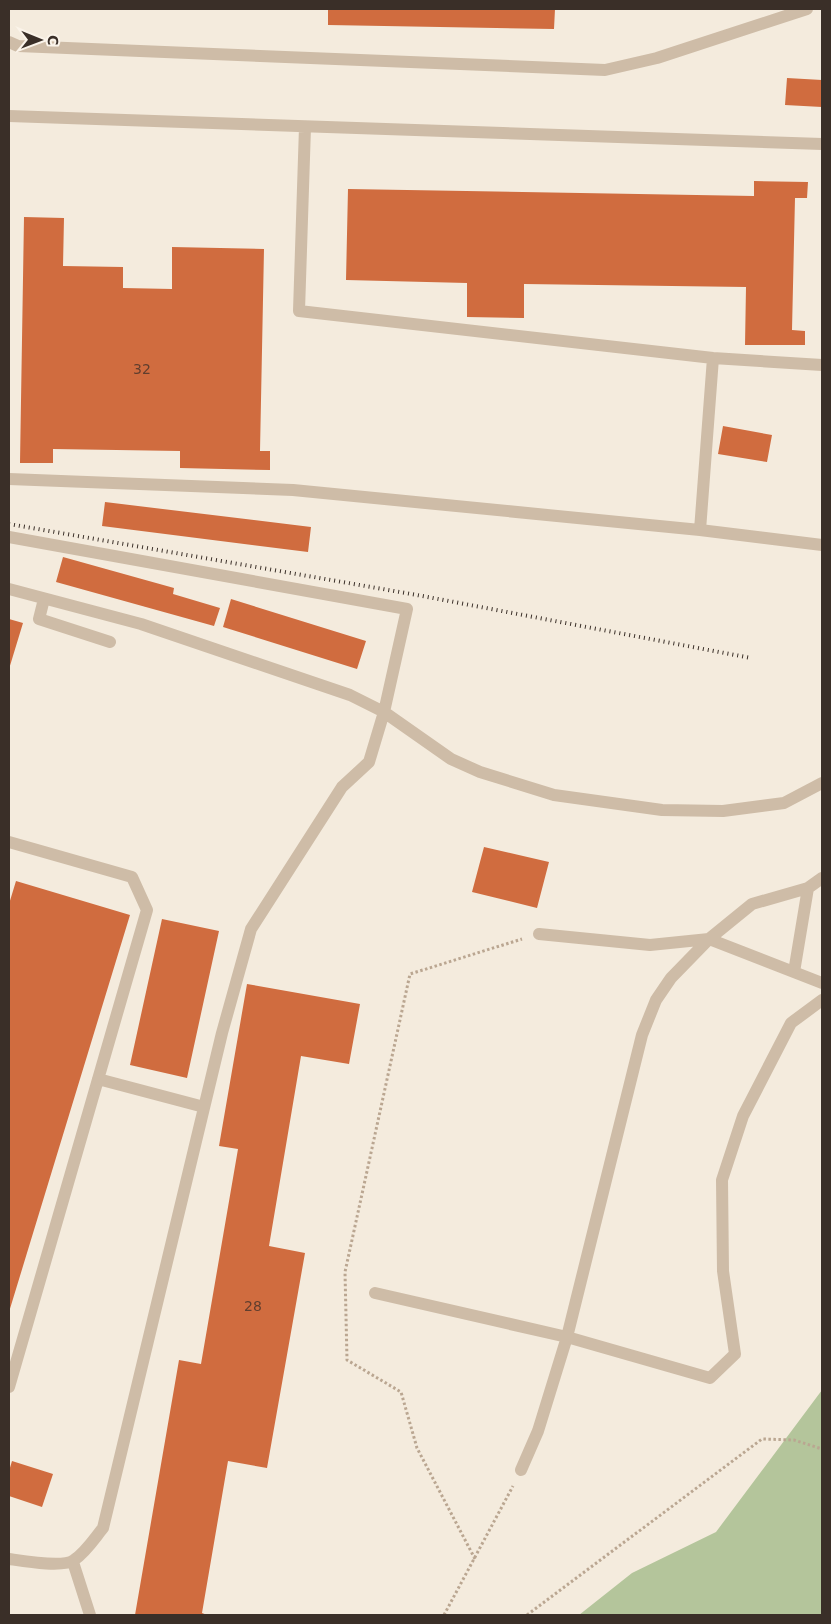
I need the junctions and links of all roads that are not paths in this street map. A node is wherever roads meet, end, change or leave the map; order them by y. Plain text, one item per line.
1 (807, 9) edge
2 (9, 42) edge
3 (9, 116) edge
4 (306, 127) junction
5 (822, 144) edge
6 (713, 358) junction
7 (822, 365) edge
8 (9, 479) edge
9 (700, 530) junction
10 (9, 537) edge
11 (822, 545) edge
12 (9, 589) edge
13 (44, 598) junction
14 (110, 642) dead end
15 (384, 712) junction
16 (822, 783) edge
17 (9, 842) edge
18 (822, 878) edge
19 (808, 888) junction
20 (539, 934) road end
21 (710, 939) junction
22 (794, 972) junction
23 (822, 982) edge
24 (822, 1000) edge
25 (98, 1079) junction
26 (204, 1107) junction
27 (376, 1293) dead end
28 (567, 1338) junction
29 (9, 1387) edge
30 (521, 1470) road end
31 (9, 1559) edge
32 (73, 1562) junction
33 (90, 1615) edge

1 - 2 lane
3 - 4 lane
4 - 5 lane
4 - 6 lane
6 - 7 lane
6 - 9 lane
8 - 9 lane
9 - 11 lane
10 - 15 lane
12 - 13 lane
13 - 14 lane
13 - 15 lane
15 - 16 lane
15 - 26 lane
17 - 25 lane
18 - 19 lane
19 - 21 lane
19 - 22 lane
20 - 21 lane
21 - 22 lane
21 - 28 lane
22 - 23 lane
24 - 28 lane
25 - 26 lane
25 - 29 lane
26 - 32 lane
27 - 28 lane
28 - 30 lane
31 - 32 lane
32 - 33 lane

